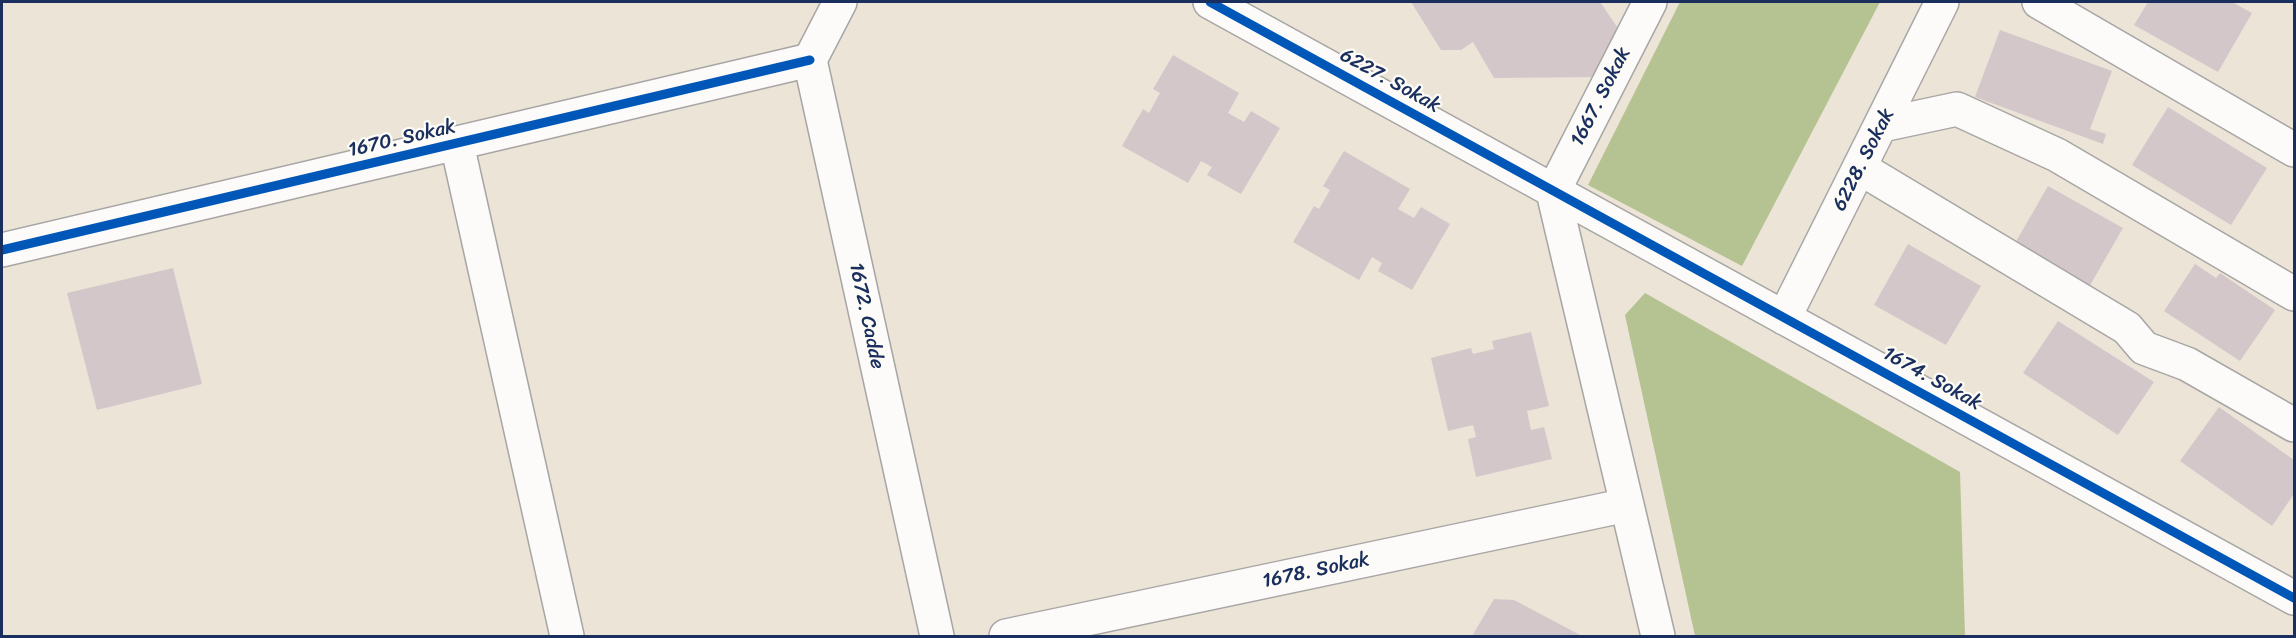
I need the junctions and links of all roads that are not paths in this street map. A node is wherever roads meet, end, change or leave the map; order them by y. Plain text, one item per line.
1 (840, 2) edge
2 (1210, 2) edge
3 (1650, 2) edge
4 (1942, 2) edge
5 (2039, 2) edge
6 (810, 60) junction
7 (1882, 125) junction
8 (457, 144) junction
9 (2295, 150) edge
10 (1860, 168) junction
11 (1553, 192) junction
12 (2, 250) edge
13 (2295, 294) edge
14 (1784, 318) junction
15 (2295, 425) edge
16 (1627, 505) junction
17 (2295, 598) edge
18 (567, 636) edge
19 (937, 636) edge
20 (1006, 636) edge
21 (1658, 636) edge

1 - 6 street
2 - 11 street, 6227. Sokak
3 - 11 street, 1667. Sokak
4 - 7 street, 6228. Sokak
5 - 9 street
6 - 8 street, 1670. Sokak
6 - 19 street, 1672. Cadde
7 - 10 street, 6228. Sokak
7 - 13 street
8 - 12 street, 1670. Sokak
8 - 18 street
10 - 14 street, 6228. Sokak
10 - 15 street
11 - 14 street, 1674. Sokak
11 - 16 street
14 - 17 street, 1674. Sokak
16 - 20 street, 1678. Sokak
16 - 21 street

